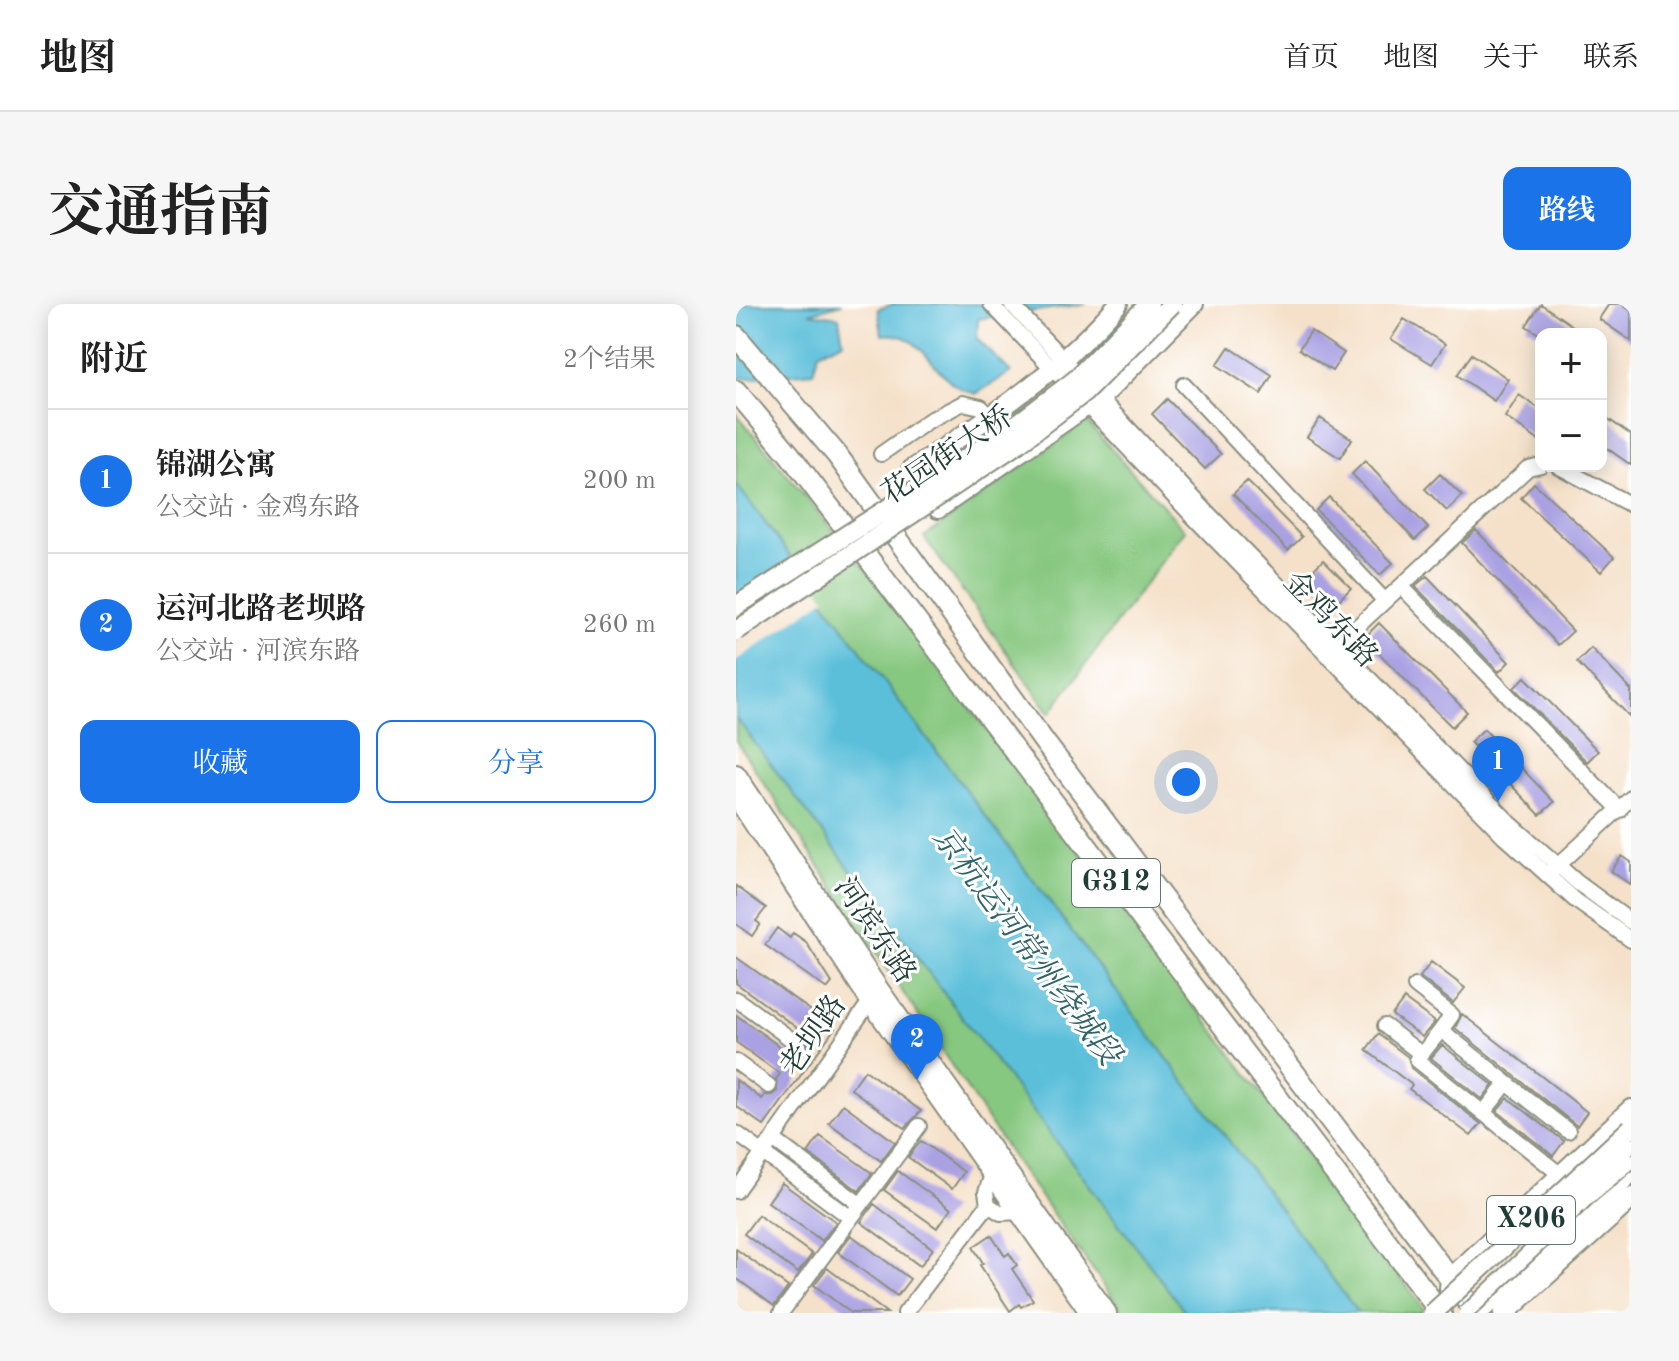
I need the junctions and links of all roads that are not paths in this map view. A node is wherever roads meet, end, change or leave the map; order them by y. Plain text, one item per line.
1 (991, 304) edge
2 (1011, 304) edge
3 (1149, 304) edge
4 (1172, 304) edge
5 (1194, 304) edge
6 (1113, 310) edge
7 (736, 336) edge
8 (1057, 364) junction
9 (1184, 385) dead end
10 (736, 391) edge
11 (1093, 402) junction
12 (990, 416) junction
13 (881, 454) dead end
14 (1535, 466) edge
15 (1569, 472) edge
16 (1631, 505) edge
17 (1401, 586) junction
18 (1385, 601) junction
19 (736, 606) edge
20 (736, 631) edge
21 (1332, 650) junction
22 (736, 774) edge
23 (736, 797) edge
24 (1631, 798) edge
25 (1620, 810) junction
26 (1553, 870) junction
27 (1631, 922) edge
28 (1631, 940) edge
29 (1415, 986) dead end
30 (875, 995) junction
31 (736, 999) edge
32 (1385, 1026) dead end
33 (1441, 1030) junction
34 (799, 1045) dead end
35 (1421, 1054) junction
36 (736, 1062) edge
37 (1507, 1083) junction
38 (769, 1086) dead end
39 (1631, 1110) edge
40 (1483, 1113) junction
41 (919, 1126) dead end
42 (1631, 1128) edge
43 (1568, 1131) dead end
44 (736, 1133) edge
45 (773, 1139) junction
46 (1631, 1145) edge
47 (763, 1154) junction
48 (1631, 1161) edge
49 (1631, 1173) edge
50 (992, 1175) junction
51 (1562, 1176) junction
52 (736, 1191) edge
53 (1631, 1198) edge
54 (861, 1205) junction
55 (988, 1205) junction
56 (1019, 1212) junction
57 (851, 1218) junction
58 (1451, 1279) junction
59 (781, 1313) edge
60 (905, 1313) edge
61 (1090, 1313) edge
62 (1107, 1313) edge
63 (1433, 1313) edge
64 (1444, 1313) edge
65 (1466, 1313) edge
66 (1477, 1313) edge
67 (1504, 1313) edge

1 - 8 street, 金鸡东路
2 - 8 street, 金鸡东路
3 - 19 main road, 花园街大桥, bridge
4 - 20 main road, 花园街大桥, bridge
5 - 11 main road
6 - 8 main road
7 - 58 highway, G312
8 - 11 street, 金鸡东路
8 - 12 main road
9 - 18 street
10 - 64 highway, G312
11 - 12 main road
11 - 21 street, 金鸡东路
12 - 13 street
14 - 17 street
15 - 16 street
17 - 18 street
17 - 25 street
18 - 21 street
21 - 26 street, 金鸡东路
22 - 30 main road, 河滨东路
23 - 30 main road, 河滨东路
24 - 25 street
25 - 26 street
26 - 27 street, 金鸡东路
26 - 28 street, 金鸡东路
29 - 33 street
30 - 45 street, 老坝路
30 - 50 main road, 河滨东路
30 - 62 main road, 河滨东路
31 - 34 street
32 - 35 street
33 - 35 street
33 - 37 street
35 - 40 street
36 - 38 street
37 - 40 street
37 - 43 street
39 - 51 highway
40 - 51 street
41 - 54 street
42 - 63 main road, X206, bridge
44 - 47 street
45 - 47 street, 老坝路
45 - 54 street
46 - 64 street, bridge
47 - 52 street, 老坝路
47 - 57 street
48 - 65 street, bridge
49 - 66 main road, X206
50 - 55 street
50 - 56 main road, 河滨东路
51 - 58 highway
53 - 67 highway
54 - 57 street
55 - 56 street
55 - 60 street
56 - 61 main road, 河滨东路
57 - 59 street
58 - 64 highway
58 - 66 highway, G312

